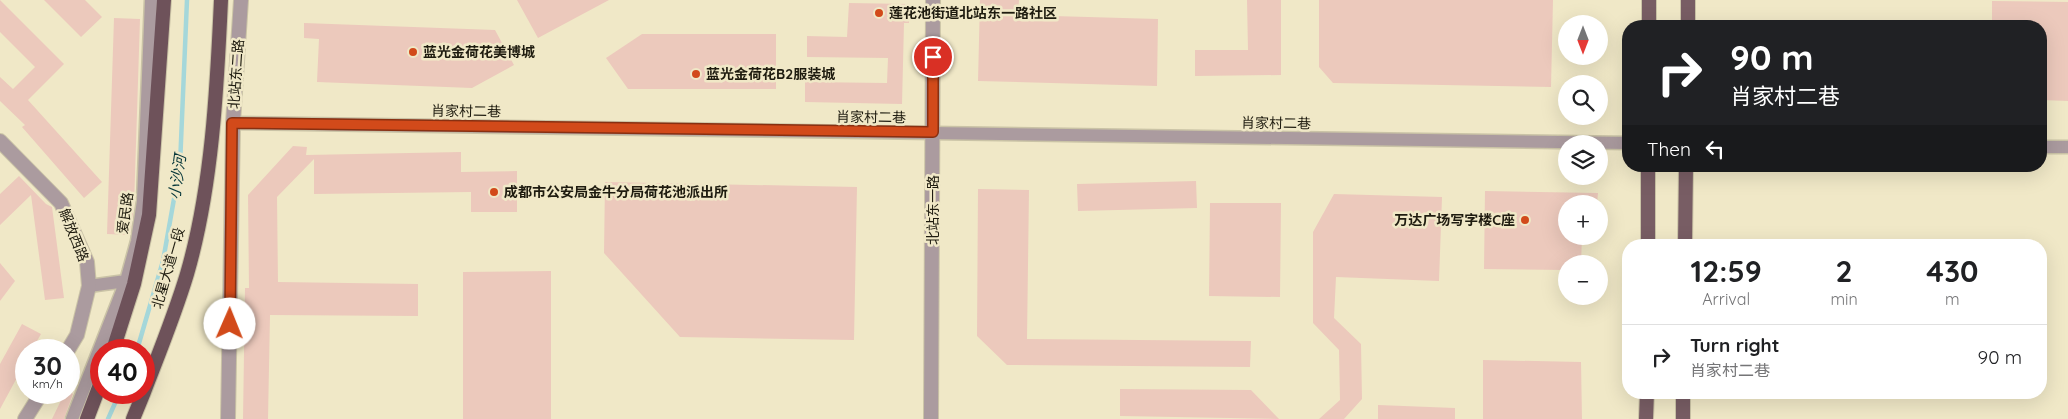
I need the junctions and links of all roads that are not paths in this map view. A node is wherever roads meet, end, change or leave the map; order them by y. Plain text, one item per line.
1 (151, 0) edge
2 (164, 0) edge
3 (221, 0) edge
4 (241, 0) edge
5 (933, 0) edge
6 (1649, 0) edge
7 (1688, 0) edge
8 (1649, 20) edge
9 (1688, 20) edge
10 (232, 123) junction
11 (933, 132) junction
12 (0, 141) edge
13 (1622, 143) edge
14 (2047, 147) edge
15 (2068, 147) edge
16 (1648, 172) edge
17 (1686, 172) edge
18 (1648, 239) edge
19 (1685, 239) edge
20 (126, 281) junction
21 (89, 286) junction
22 (75, 339) edge
23 (116, 339) edge
24 (155, 362) edge
25 (1647, 399) edge
26 (1684, 399) edge
27 (35, 404) edge
28 (93, 404) edge
29 (140, 404) edge
30 (26, 419) edge
31 (72, 419) edge
32 (87, 419) edge
33 (134, 419) edge
34 (228, 419) edge
35 (931, 419) edge
36 (1646, 419) edge
37 (1683, 419) edge

1 - 20 street, 爱民路
2 - 23 highway, 北星大道一段
3 - 24 highway, 北星大道一段
4 - 10 street, 北站东二路
5 - 11 street, 北站东一路
6 - 8 main road
7 - 9 main road
10 - 11 street, 肖家村二巷
10 - 34 street, 北站东二路
11 - 13 street, 肖家村二巷
11 - 35 street, 北站东一路
12 - 21 street, 解放西路
14 - 15 street
16 - 18 main road
17 - 19 main road
20 - 21 street
20 - 31 street, 爱民路
21 - 22 street, 解放西路
25 - 36 main road
26 - 37 main road
27 - 30 street
28 - 32 highway
29 - 33 highway, 北星大道一段

